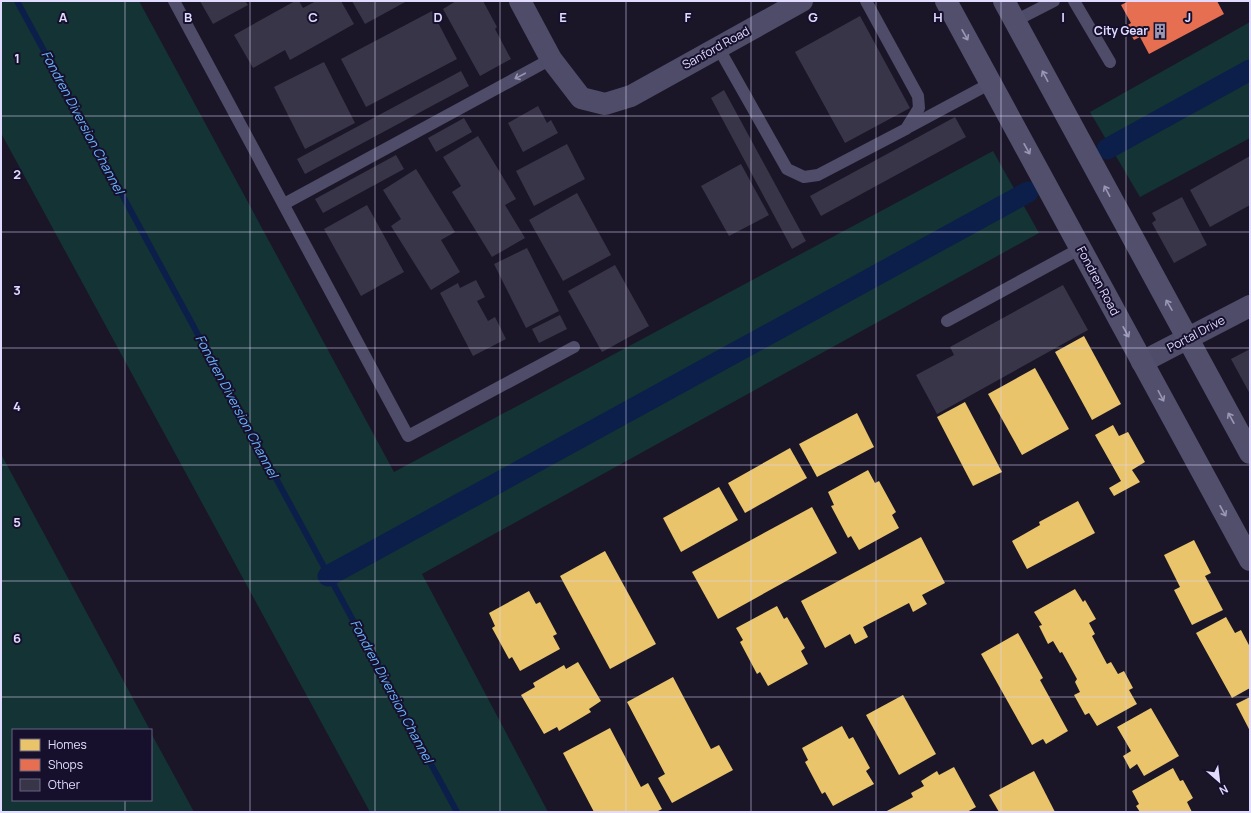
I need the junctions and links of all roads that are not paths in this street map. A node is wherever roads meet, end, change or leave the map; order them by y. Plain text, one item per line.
1 (174, 1) edge
2 (520, 1) edge
3 (802, 1) edge
4 (866, 1) edge
5 (946, 1) edge
6 (1004, 1) edge
7 (1054, 1) edge
8 (1074, 1) edge
9 (1015, 21) junction
10 (718, 47) junction
11 (551, 60) junction
12 (1110, 62) dead end
13 (991, 83) junction
14 (906, 129) junction
15 (284, 204) junction
16 (1080, 248) junction
17 (1250, 306) edge
18 (947, 321) dead end
19 (1188, 339) junction
20 (574, 348) dead end
21 (1142, 362) junction
22 (1250, 453) edge
23 (1250, 560) edge

1 - 15 lane
2 - 11 street, Sanford Road
3 - 10 street, Sanford Road
4 - 14 lane
5 -> 13 main road, Fondren Road
6 - 9 main road
7 - 9 lane
8 - 12 lane
19 -> 9 main road
10 - 11 street, Sanford Road
10 - 14 lane
11 -> 15 lane
13 - 14 lane
13 -> 16 main road, Fondren Road
15 - 20 lane
16 - 18 lane
16 -> 21 main road, Fondren Road
17 - 19 street, Portal Drive
19 - 21 street, Portal Drive
22 -> 19 main road
21 -> 23 main road, Fondren Road

